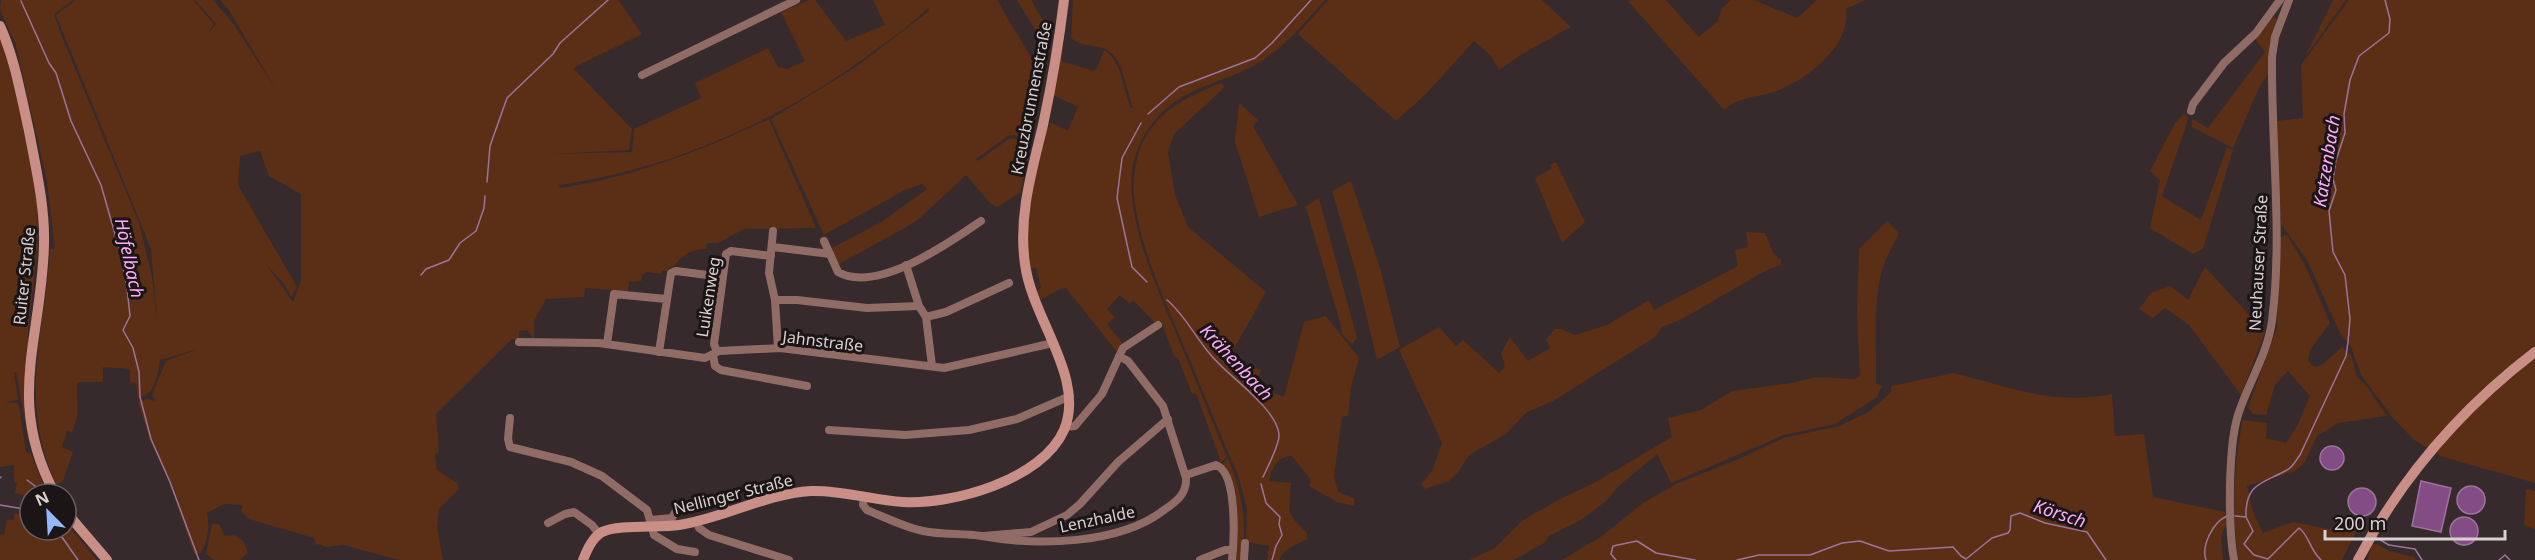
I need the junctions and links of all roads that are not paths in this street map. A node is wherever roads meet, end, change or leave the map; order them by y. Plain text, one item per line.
1 (796, 0) edge
2 (1064, 0) edge
3 (2280, 0) edge
4 (2289, 0) edge
5 (780, 3) edge
6 (0, 26) edge
7 (642, 75) dead end
8 (2191, 111) dead end
9 (1026, 201) joint
10 (981, 221) dead end
11 (773, 231) dead end
12 (824, 241) dead end
13 (772, 252) junction
14 (830, 255) junction
15 (906, 265) junction
16 (723, 276) junction
17 (1010, 283) dead end
18 (666, 299) junction
19 (775, 300) junction
20 (919, 306) junction
21 (926, 317) junction
22 (1158, 325) dead end
23 (519, 342) dead end
24 (607, 344) junction
25 (1053, 344) junction
26 (778, 348) junction
27 (659, 352) junction
28 (2535, 352) edge
29 (715, 353) junction
30 (1119, 356) junction
31 (932, 366) junction
32 (807, 386) dead end
33 (1070, 396) junction
34 (510, 418) dead end
35 (1168, 419) junction
36 (1065, 427) junction
37 (830, 430) dead end
38 (1186, 475) junction
39 (50, 482) edge
40 (864, 496) junction
41 (727, 511) junction
42 (696, 521) junction
43 (548, 523) dead end
44 (650, 524) junction
45 (78, 526) edge
46 (599, 534) junction
47 (982, 536) junction
48 (1245, 543) dead end
49 (1233, 550) junction
50 (695, 552) dead end
51 (107, 560) edge
52 (583, 560) edge
53 (789, 560) edge
54 (1200, 560) edge
55 (1232, 560) edge
56 (1244, 560) edge
57 (2234, 560) edge
58 (2358, 560) edge

1 - 5 street
2 - 9 main road, Kreuzbrunnenstraße
3 - 8 street
4 - 57 street, Neuhauser Straße
5 - 7 street
6 - 39 main road, Ruiter Straße
9 - 25 main road, Nellinger Straße
10 - 15 street
11 - 13 street
12 - 14 street
13 - 14 street
13 - 16 street, Luikenweg
13 - 19 street
14 - 15 street
15 - 20 street
16 - 18 street
16 - 29 street, Luikenweg
17 - 21 street
18 - 24 street
18 - 27 street
19 - 20 street
19 - 26 street
20 - 21 street
21 - 31 street
22 - 30 street
23 - 24 street, Jahnstraße
24 - 27 street, Jahnstraße
25 - 31 street, Jahnstraße
25 - 33 main road, Nellinger Straße
26 - 29 street, Jahnstraße
26 - 31 street, Jahnstraße
27 - 29 street, Jahnstraße
28 - 58 main road
29 - 32 street
30 - 35 street
30 - 36 street
33 - 36 main road, Nellinger Straße
33 - 37 street
34 - 44 street
35 - 38 street
35 - 47 street
36 - 40 main road, Nellinger Straße
38 - 47 street, Lenzhalde
38 - 49 street
40 - 41 main road, Nellinger Straße
40 - 47 street, Lenzhalde
41 - 42 main road, Nellinger Straße
41 - 44 street
42 - 44 main road, Nellinger Straße
42 - 53 street
43 - 46 street
44 - 46 main road, Nellinger Straße
44 - 50 street
45 - 51 main road
46 - 52 main road
48 - 56 street
49 - 54 street
49 - 55 street

